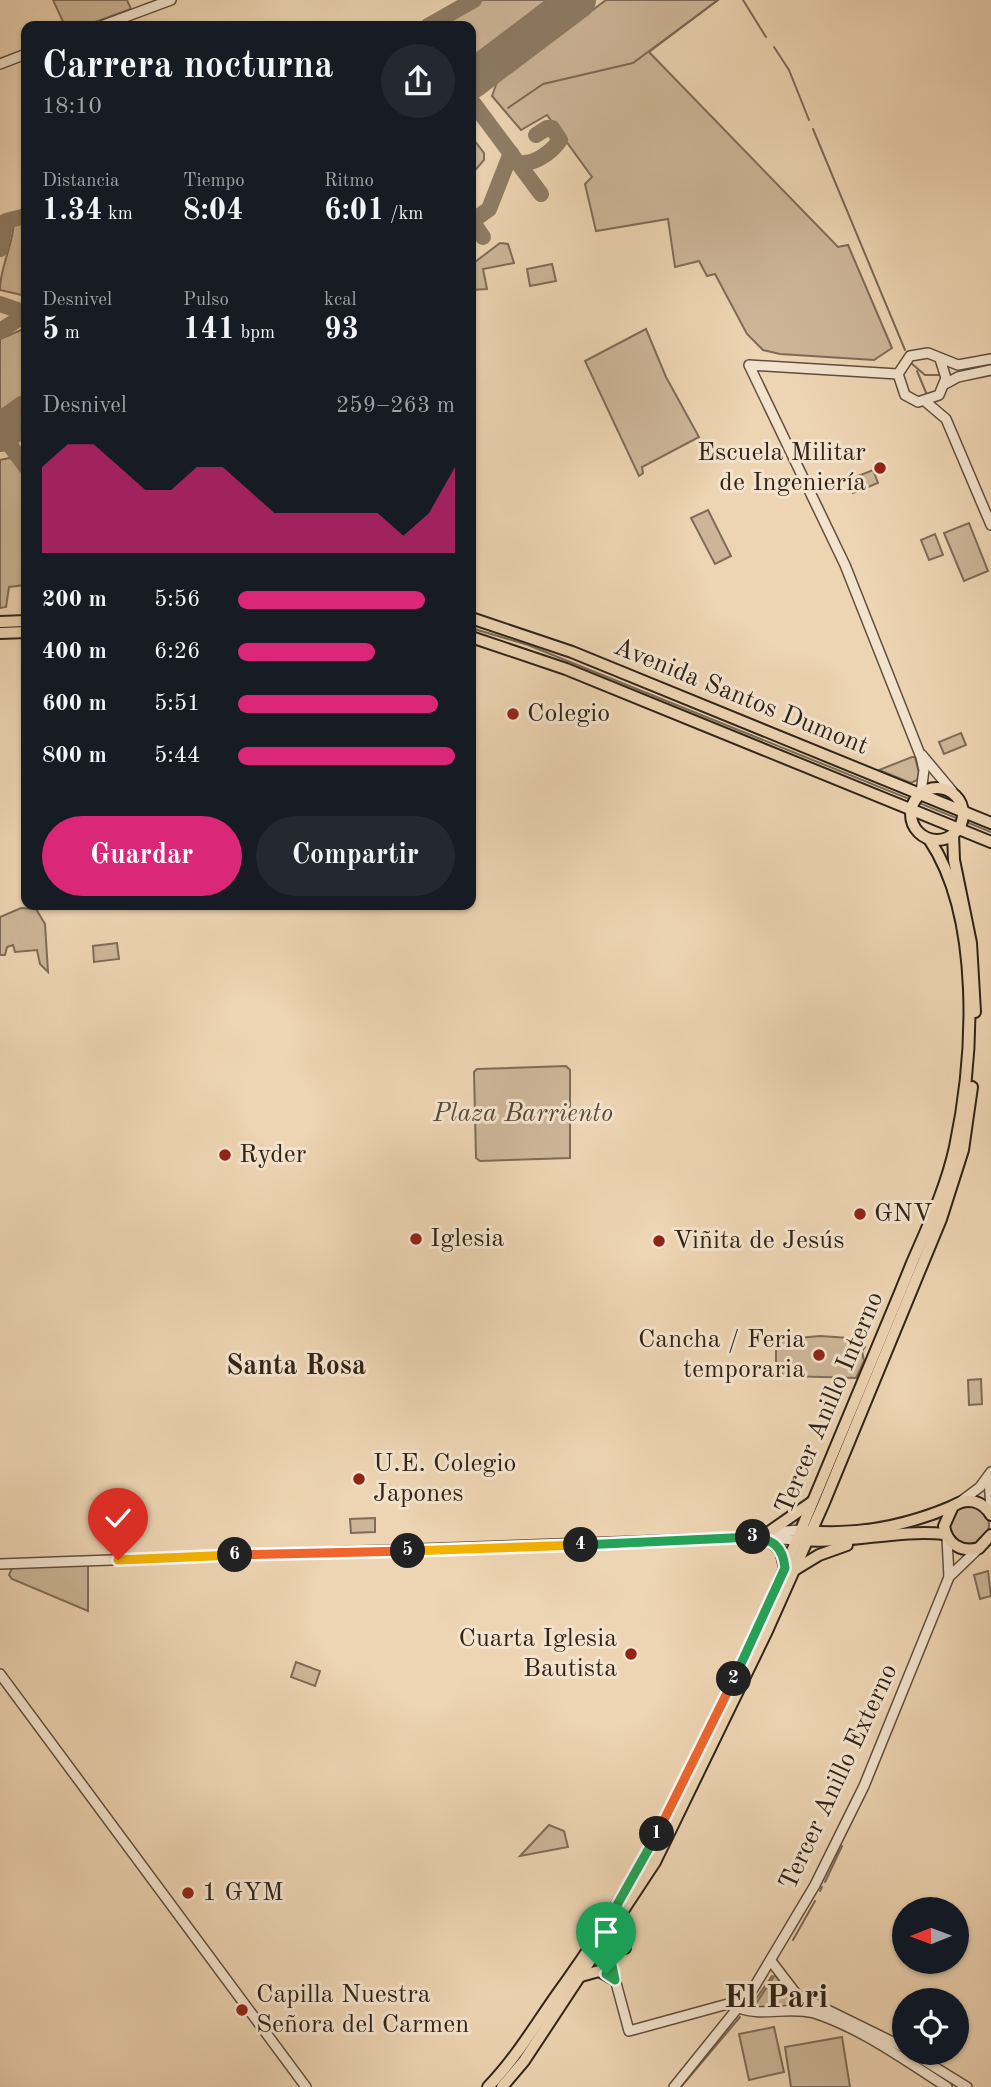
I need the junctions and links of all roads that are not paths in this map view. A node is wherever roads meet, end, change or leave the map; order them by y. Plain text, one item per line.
1 (171, 0) edge
2 (114, 21) edge
3 (21, 56) edge
4 (0, 64) edge
5 (940, 359) junction
6 (991, 359) edge
7 (991, 370) edge
8 (898, 374) junction
9 (945, 387) junction
10 (926, 402) junction
11 (946, 419) junction
12 (991, 525) edge
13 (476, 620) edge
14 (21, 621) edge
15 (0, 622) edge
16 (21, 632) edge
17 (0, 633) edge
18 (476, 639) edge
19 (648, 693) junction
20 (918, 750) junction
21 (953, 793) junction
22 (876, 797) junction
23 (915, 801) junction
24 (991, 822) edge
25 (960, 824) junction
26 (918, 832) junction
27 (929, 839) junction
28 (991, 842) edge
29 (947, 870) junction
30 (963, 898) junction
31 (970, 971) junction
32 (926, 1244) junction
33 (910, 1283) junction
34 (883, 1333) junction
35 (880, 1366) junction
36 (866, 1373) junction
37 (866, 1399) junction
38 (990, 1475) edge
39 (819, 1502) junction
40 (956, 1504) junction
41 (991, 1512) edge
42 (840, 1533) junction
43 (769, 1535) junction
44 (804, 1535) junction
45 (991, 1535) edge
46 (946, 1536) junction
47 (861, 1540) junction
48 (984, 1547) edge
49 (0, 1564) edge
50 (789, 1569) junction
51 (949, 1577) junction
52 (0, 1674) edge
53 (733, 1681) junction
54 (735, 1699) junction
55 (720, 1710) junction
56 (720, 1730) junction
57 (615, 1907) junction
58 (612, 1932) junction
59 (605, 1942) junction
60 (625, 1948) dead end
61 (771, 1961) junction
62 (579, 1977) junction
63 (566, 1980) junction
64 (615, 1980) junction
65 (746, 1999) junction
66 (739, 2008) junction
67 (892, 2042) edge
68 (523, 2045) junction
69 (524, 2061) junction
70 (931, 2065) edge
71 (306, 2087) edge
72 (488, 2087) edge
73 (502, 2087) edge
74 (674, 2087) edge
75 (947, 2087) edge
76 (967, 2087) edge

1 - 2 street
3 - 4 street
5 - 6 street
5 - 8 street
5 - 9 street
7 - 9 street
8 - 10 street
8 - 20 street
9 - 10 street
9 - 11 street
10 - 11 street
11 - 12 street
13 - 19 main road, Avenida Santos Dumont
14 - 15 main road
16 - 17 main road
18 - 19 main road, Avenida Santos Dumont
19 - 22 main road, Avenida Santos Dumont
19 - 23 main road, Avenida Santos Dumont
20 - 21 street
20 - 23 street
21 - 23 main road
21 - 24 main road
21 - 25 main road
22 - 23 main road, Avenida Santos Dumont
22 - 26 main road
23 - 25 main road, Avenida Santos Dumont
23 - 25 main road, Avenida Santos Dumont
23 - 26 main road
24 - 25 main road, Avenida Santos Dumont
25 - 27 main road
25 - 28 main road, Avenida Santos Dumont
25 - 30 main road, Tercer Anillo Interno
26 - 27 main road
27 - 29 main road, Tercer Anillo Interno
29 - 30 main road
29 - 31 main road, Tercer Anillo Interno
30 - 31 main road, Tercer Anillo Interno
31 - 32 main road, Tercer Anillo Interno
31 - 32 main road, Tercer Anillo Interno
32 - 33 main road, Tercer Anillo Interno
33 - 34 main road, Tercer Anillo Interno
33 - 35 main road, Tercer Anillo Interno
34 - 35 main road
34 - 36 main road, Tercer Anillo Interno
35 - 37 main road, Tercer Anillo Interno
36 - 37 main road
36 - 39 main road, Tercer Anillo Interno
37 - 39 main road, Tercer Anillo Interno
38 - 40 street
38 - 41 street
39 - 42 main road
39 - 43 main road
39 - 44 main road, Tercer Anillo Interno
40 - 41 main road
40 - 42 main road
40 - 46 main road
42 - 44 main road
43 - 44 street
43 - 49 street
43 - 50 main road
44 - 47 main road
44 - 50 main road, Tercer Anillo Interno
45 - 48 main road
46 - 47 main road
46 - 48 main road
46 - 51 street, Tercer Anillo Externo
47 - 50 main road
48 - 51 street, Tercer Anillo Externo
50 - 53 main road, Tercer Anillo Interno
50 - 54 main road, Tercer Anillo Interno
51 - 61 street, Tercer Anillo Externo
52 - 71 street
53 - 54 main road
53 - 55 main road, Tercer Anillo Interno
54 - 56 main road, Tercer Anillo Interno
55 - 56 main road
55 - 57 main road, Tercer Anillo Interno
56 - 58 main road, Tercer Anillo Interno
57 - 59 main road
57 - 63 main road, Tercer Anillo Interno
58 - 59 main road, Tercer Anillo Interno
58 - 60 main road
59 - 62 main road, Tercer Anillo Interno
59 - 63 main road
59 - 64 street
61 - 65 street, Tercer Anillo Externo
61 - 67 street
62 - 64 main road
62 - 69 main road, Tercer Anillo Interno
63 - 68 main road, Tercer Anillo Interno
64 - 65 street
65 - 66 street, Tercer Anillo Externo
66 - 74 street, Tercer Anillo Externo
66 - 75 street
68 - 69 main road
68 - 72 main road, Tercer Anillo Interno
69 - 73 main road, Tercer Anillo Interno
70 - 76 street

